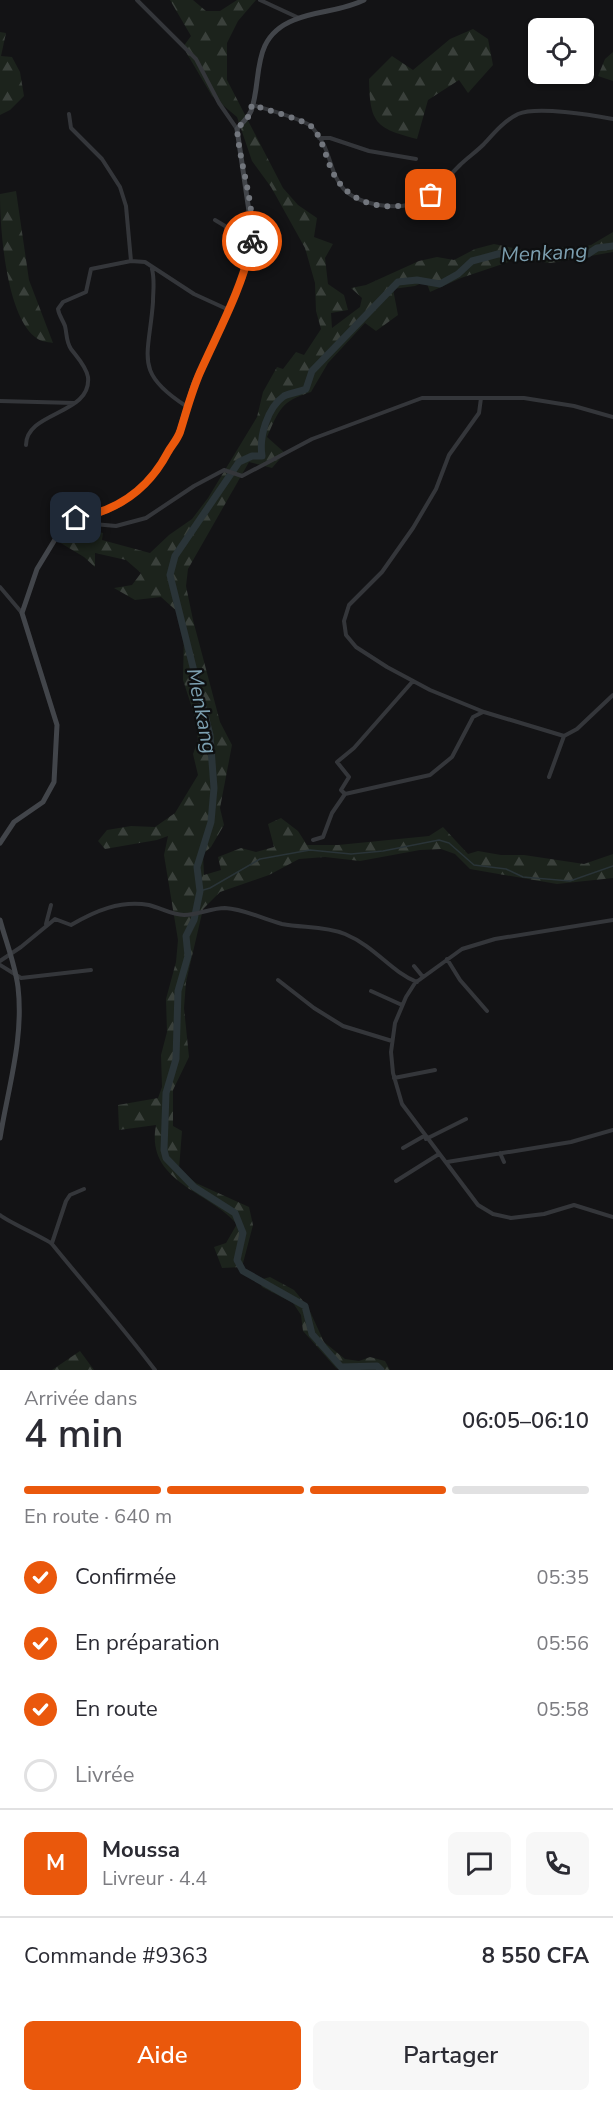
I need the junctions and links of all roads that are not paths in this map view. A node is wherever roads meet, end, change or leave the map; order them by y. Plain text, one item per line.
1 (137, 0) edge
2 (260, 0) edge
3 (364, 0) edge
4 (299, 18) junction
5 (252, 105) junction
6 (69, 114) dead end
7 (613, 119) edge
8 (237, 129) junction
9 (319, 138) junction
10 (417, 159) dead end
11 (215, 220) dead end
12 (247, 258) junction
13 (131, 261) junction
14 (151, 267) junction
15 (229, 310) junction
16 (481, 398) junction
17 (0, 401) edge
18 (75, 403) junction
19 (186, 406) junction
20 (613, 417) edge
21 (26, 445) dead end
22 (65, 523) junction
23 (0, 587) edge
24 (22, 614) junction
25 (413, 681) junction
26 (613, 695) edge
27 (484, 712) junction
28 (564, 736) junction
29 (549, 777) dead end
30 (345, 794) junction
31 (313, 840) dead end
32 (0, 843) edge
33 (51, 905) dead end
34 (0, 920) edge
35 (613, 920) edge
36 (46, 924) junction
37 (10, 955) junction
38 (447, 960) junction
39 (0, 961) edge
40 (0, 965) edge
41 (414, 966) dead end
42 (91, 970) dead end
43 (16, 976) junction
44 (423, 977) junction
45 (278, 980) dead end
46 (418, 982) junction
47 (371, 991) dead end
48 (402, 1005) junction
49 (487, 1011) dead end
50 (392, 1041) junction
51 (435, 1070) dead end
52 (394, 1078) junction
53 (465, 1119) dead end
54 (613, 1130) edge
55 (425, 1137) junction
56 (0, 1138) edge
57 (403, 1148) dead end
58 (500, 1153) junction
59 (438, 1154) junction
60 (446, 1162) junction
61 (504, 1162) dead end
62 (396, 1181) dead end
63 (84, 1189) dead end
64 (0, 1215) edge
65 (613, 1217) edge
66 (52, 1243) junction
67 (154, 1370) edge

1 - 8 street
2 - 4 street
3 - 4 street
4 - 5 street
5 - 8 street
5 - 9 street
6 - 13 street
7 - 9 street
8 - 12 street
9 - 10 street
11 - 12 street
12 - 15 street
13 - 14 street
13 - 18 street
14 - 15 street
14 - 19 street
15 - 19 street
16 - 20 street
16 - 22 street
16 - 25 street
17 - 18 street
18 - 21 street
19 - 22 street
22 - 24 street
23 - 24 street
24 - 32 street
25 - 27 street
25 - 30 street
26 - 28 street
27 - 28 street
27 - 30 street
28 - 29 street
30 - 31 street
33 - 36 street
34 - 37 street
35 - 38 street
36 - 37 street
36 - 46 street
37 - 39 street
37 - 43 street
38 - 44 street
38 - 49 street
40 - 43 street
41 - 44 street
42 - 43 street
43 - 56 street
44 - 46 street
45 - 50 street
46 - 48 street
47 - 48 street
48 - 50 street
50 - 52 street
51 - 52 street
52 - 55 street
53 - 55 street
54 - 58 street
55 - 57 street
55 - 59 street
58 - 60 street
58 - 61 street
59 - 60 street
59 - 62 street
60 - 65 street
63 - 66 street
64 - 66 street
66 - 67 street

